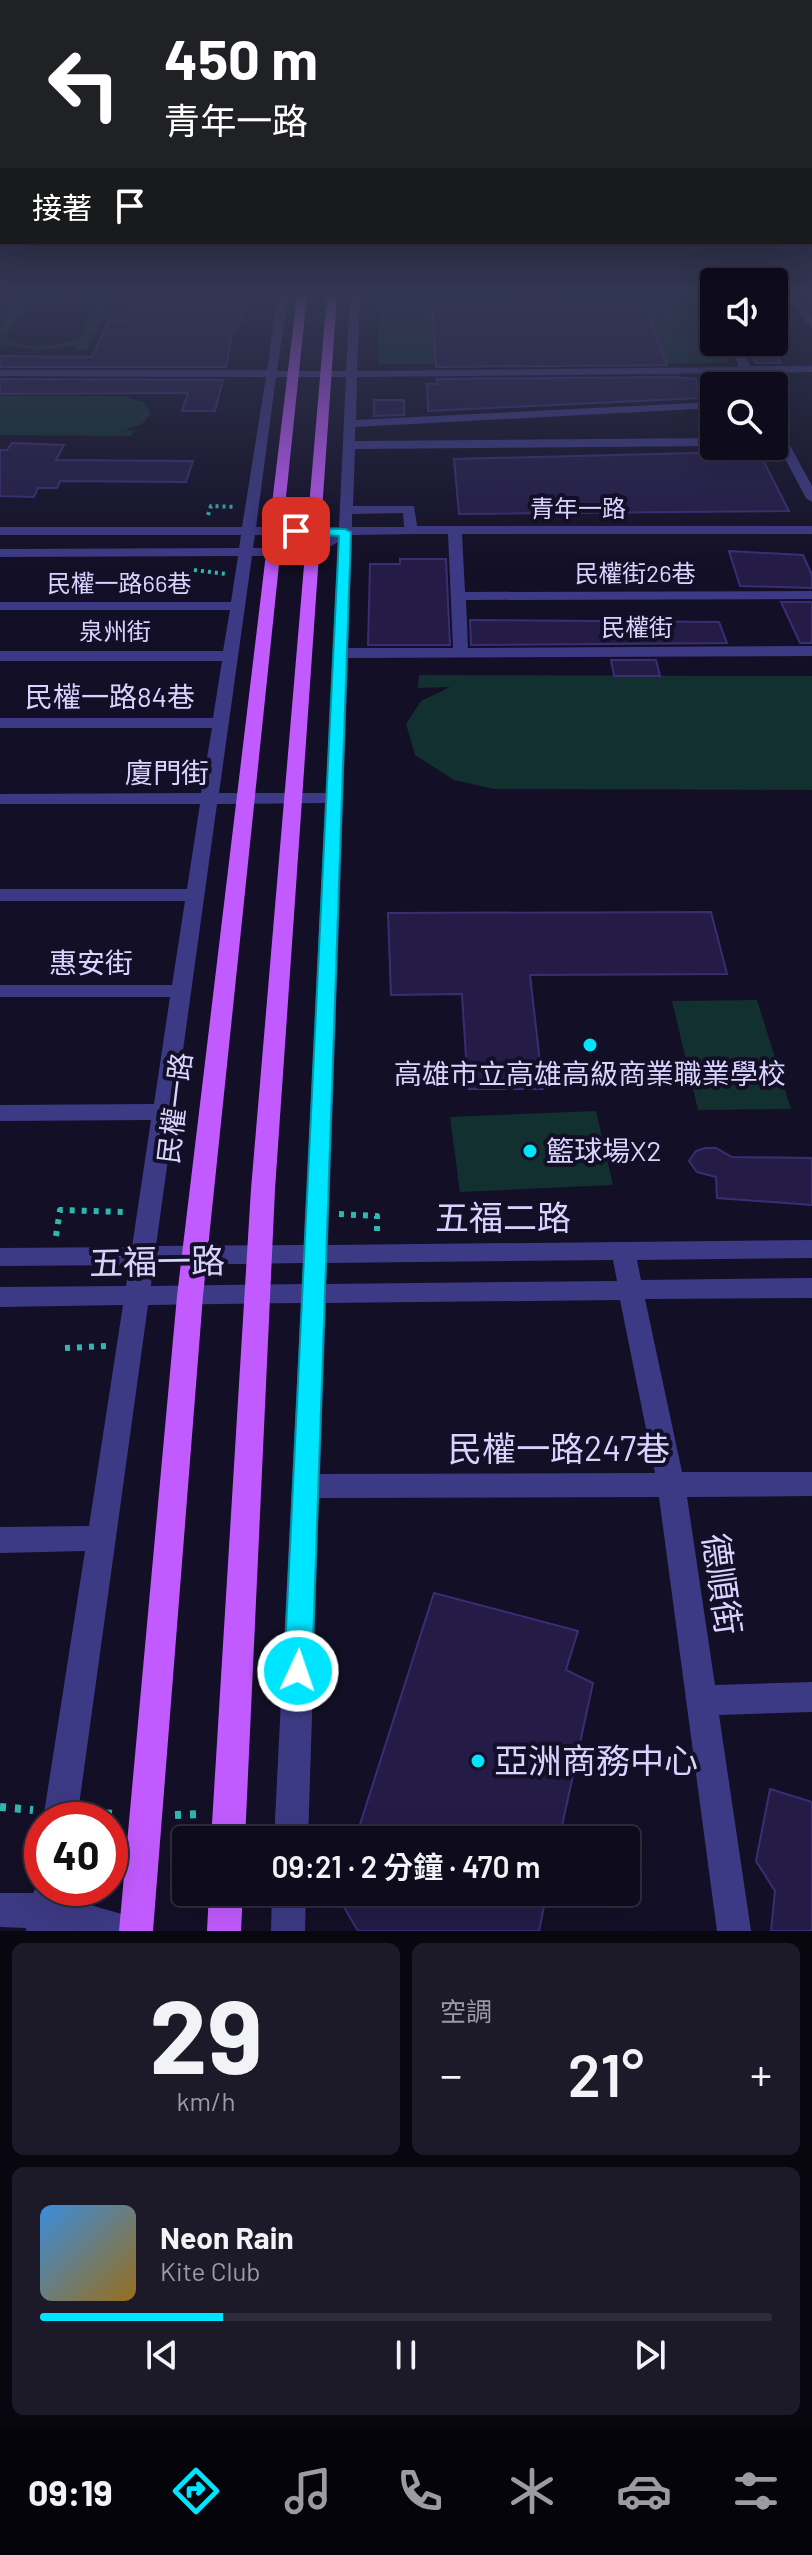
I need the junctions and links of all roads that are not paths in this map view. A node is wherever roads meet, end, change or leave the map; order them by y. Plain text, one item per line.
1 (270, 385) edge
2 (292, 385) edge
3 (327, 385) edge
4 (351, 385) edge
5 (700, 407) edge
6 (539, 429) junction
7 (349, 434) junction
8 (700, 441) edge
9 (788, 458) edge
10 (812, 498) edge
11 (0, 519) edge
12 (346, 521) junction
13 (812, 530) edge
14 (0, 531) edge
15 (411, 532) junction
16 (455, 532) junction
17 (248, 535) junction
18 (275, 535) junction
19 (315, 535) junction
20 (0, 539) edge
21 (0, 553) edge
22 (812, 595) edge
23 (459, 596) junction
24 (0, 606) edge
25 (237, 606) junction
26 (812, 651) edge
27 (340, 653) junction
28 (461, 653) junction
29 (0, 656) edge
30 (230, 656) junction
31 (0, 723) edge
32 (221, 723) junction
33 (248, 798) junction
34 (291, 798) junction
35 (334, 798) junction
36 (0, 799) edge
37 (209, 799) junction
38 (0, 895) edge
39 (195, 895) junction
40 (0, 991) edge
41 (182, 991) junction
42 (164, 1112) junction
43 (0, 1113) edge
44 (812, 1249) edge
45 (623, 1251) junction
46 (316, 1253) junction
47 (195, 1254) junction
48 (259, 1254) junction
49 (143, 1255) junction
50 (0, 1257) edge
51 (631, 1288) junction
52 (812, 1288) edge
53 (314, 1293) junction
54 (256, 1294) junction
55 (190, 1296) junction
56 (0, 1297) edge
57 (137, 1297) junction
58 (812, 1484) edge
59 (671, 1485) junction
60 (307, 1486) junction
61 (102, 1538) junction
62 (0, 1540) edge
63 (812, 1697) edge
64 (702, 1700) junction
65 (63, 1802) edge
66 (229, 1826) edge
67 (292, 1826) edge
68 (225, 1906) edge
69 (289, 1906) edge
70 (0, 1910) edge
71 (47, 1910) edge
72 (127, 1931) edge
73 (136, 1931) edge
74 (224, 1931) edge
75 (288, 1931) edge
76 (734, 1931) edge

1 - 17 street, 民權一路
2 - 18 main road, 民權一路
3 - 19 main road
4 - 7 street
5 - 6 street
6 - 7 street
6 - 7 street
6 - 8 street
7 - 12 street
9 - 10 street
11 - 17 street, 青年一路
12 - 15 street, 青年一路
12 - 15 street
12 - 19 street
12 - 19 street, 青年一路
12 - 27 street
13 - 16 street, 青年一路
14 - 17 street, 青年一路
15 - 16 street, 青年一路
16 - 23 street
17 - 18 street, 青年一路
17 - 18 street, 青年一路
17 - 20 street, 青年一路
17 - 21 street, 青年一路
17 - 25 street, 民權一路
18 - 19 street, 青年一路
18 - 19 street, 青年一路
18 - 33 main road, 民權一路
19 - 34 main road
22 - 23 street, 民權街26巷
23 - 28 street
24 - 25 street, 民權一路66巷
25 - 30 street, 民權一路
26 - 28 street, 民權街
27 - 28 street, 民權街
27 - 35 street
29 - 30 street, 泉州街
30 - 32 street, 民權一路
31 - 32 street, 民權一路84巷
32 - 37 street, 民權一路
33 - 34 street, 廈門街
33 - 37 street, 廈門街
33 - 47 main road, 民權一路
34 - 35 street, 廈門街
34 - 48 main road
35 - 46 street
36 - 37 street, 廈門街
37 - 39 street, 民權一路
38 - 39 street
39 - 41 street, 民權一路
40 - 41 street, 惠安街
41 - 42 street, 民權一路
42 - 43 street
42 - 49 street, 民權一路
44 - 45 street, 五福二路
45 - 46 street, 五福二路
45 - 51 street, 德順街
46 - 48 street, 五福二路
46 - 53 street
47 - 48 street, 五福二路
47 - 49 street, 五福一路
47 - 55 main road, 民權一路
48 - 54 main road
49 - 50 street, 五福一路
49 - 57 street, 民權一路
51 - 52 street
51 - 53 street
51 - 59 street, 德順街
53 - 54 street, 五福一路
53 - 60 street
54 - 55 street, 五福一路
54 - 66 main road
55 - 57 street, 五福一路
55 - 73 main road, 民權一路
56 - 57 street, 五福一路
57 - 61 street, 民權一路
58 - 59 street, 民權一路247巷
59 - 60 street, 民權一路247巷
59 - 64 street, 德順街
60 - 67 street
61 - 62 street
61 - 65 street, 民權一路
63 - 64 street
64 - 76 street, 德順街
68 - 74 main road
69 - 75 street
70 - 71 street
71 - 72 street

